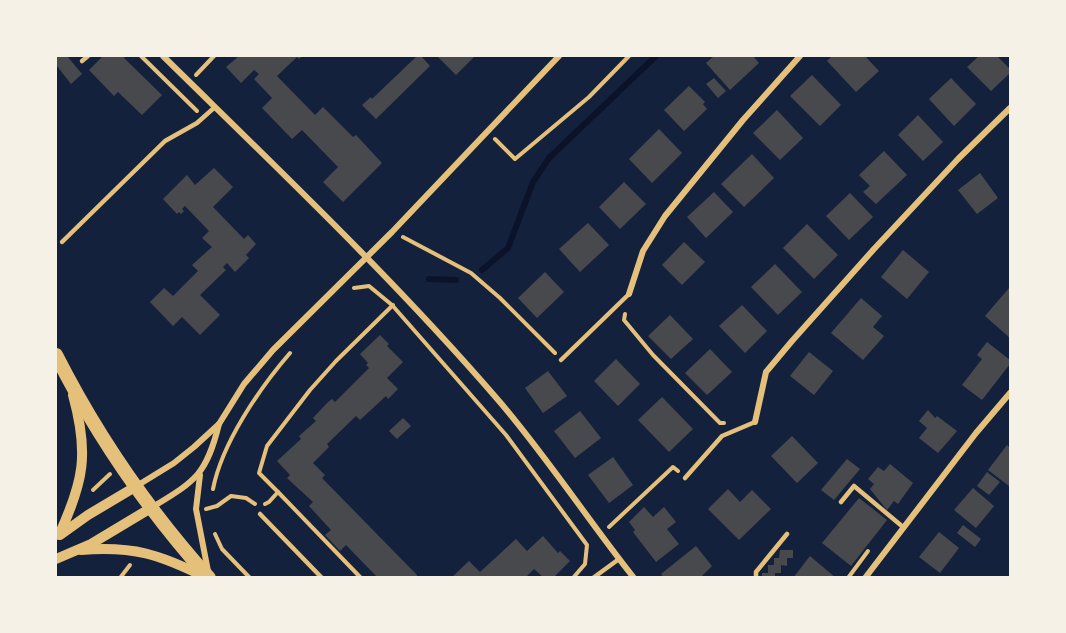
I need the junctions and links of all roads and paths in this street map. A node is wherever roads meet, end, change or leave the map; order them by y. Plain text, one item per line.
1 (88, 56) edge
2 (141, 56) edge
3 (163, 56) edge
4 (214, 56) edge
5 (556, 56) edge
6 (629, 56) edge
7 (800, 56) edge
8 (82, 61) dead end
9 (190, 82) junction
10 (215, 107) junction
11 (1011, 108) edge
12 (204, 118) junction
13 (488, 132) junction
14 (392, 232) junction
15 (62, 242) dead end
16 (366, 257) junction
17 (354, 288) dead end
18 (629, 294) junction
19 (402, 296) junction
20 (392, 305) junction
21 (296, 346) dead end
22 (56, 355) edge
23 (561, 360) joint
24 (71, 386) junction
25 (1011, 393) edge
26 (755, 422) junction
27 (219, 424) junction
28 (121, 466) junction
29 (200, 474) junction
30 (685, 478) joint
31 (135, 487) junction
32 (93, 490) dead end
33 (278, 492) junction
34 (842, 502) dead end
35 (258, 505) dead end
36 (151, 508) junction
37 (261, 514) dead end
38 (209, 517) dead end
39 (903, 527) junction
40 (214, 533) dead end
41 (787, 534) dead end
42 (600, 535) junction
43 (57, 537) edge
44 (81, 550) junction
45 (56, 559) edge
46 (619, 559) junction
47 (208, 578) edge
48 (250, 578) edge
49 (322, 578) edge
50 (361, 578) edge
51 (573, 578) edge
52 (593, 578) edge
53 (634, 578) edge
54 (756, 578) edge
55 (865, 578) edge

1 - 8 lane
2 - 12 path
3 - 9 street
4 - 9 path
5 - 13 street
6 - 13 path
7 - 18 street
9 - 10 street
10 - 12 lane
10 - 16 street
11 - 26 street
12 - 15 lane
13 - 14 street
14 - 16 street
14 - 23 path
16 - 19 street
16 - 27 street
17 - 20 path
18 - 23 lane
18 - 26 path
19 - 20 path
19 - 42 street
20 - 33 path
20 - 51 path
21 - 38 path
22 - 24 main road
24 - 28 main road
24 - 43 street
25 - 39 street
26 - 30 lane
27 - 29 street
27 - 31 street
28 - 31 main road
28 - 32 path
29 - 36 street
29 - 47 street
30 - 42 path
31 - 36 main road
31 - 43 street
33 - 35 path
33 - 50 path
34 - 39 lane
36 - 44 street
36 - 47 main road
37 - 49 lane
39 - 55 street
40 - 48 path
41 - 54 lane
42 - 46 street
44 - 45 street
44 - 47 street
46 - 52 lane
46 - 53 street

